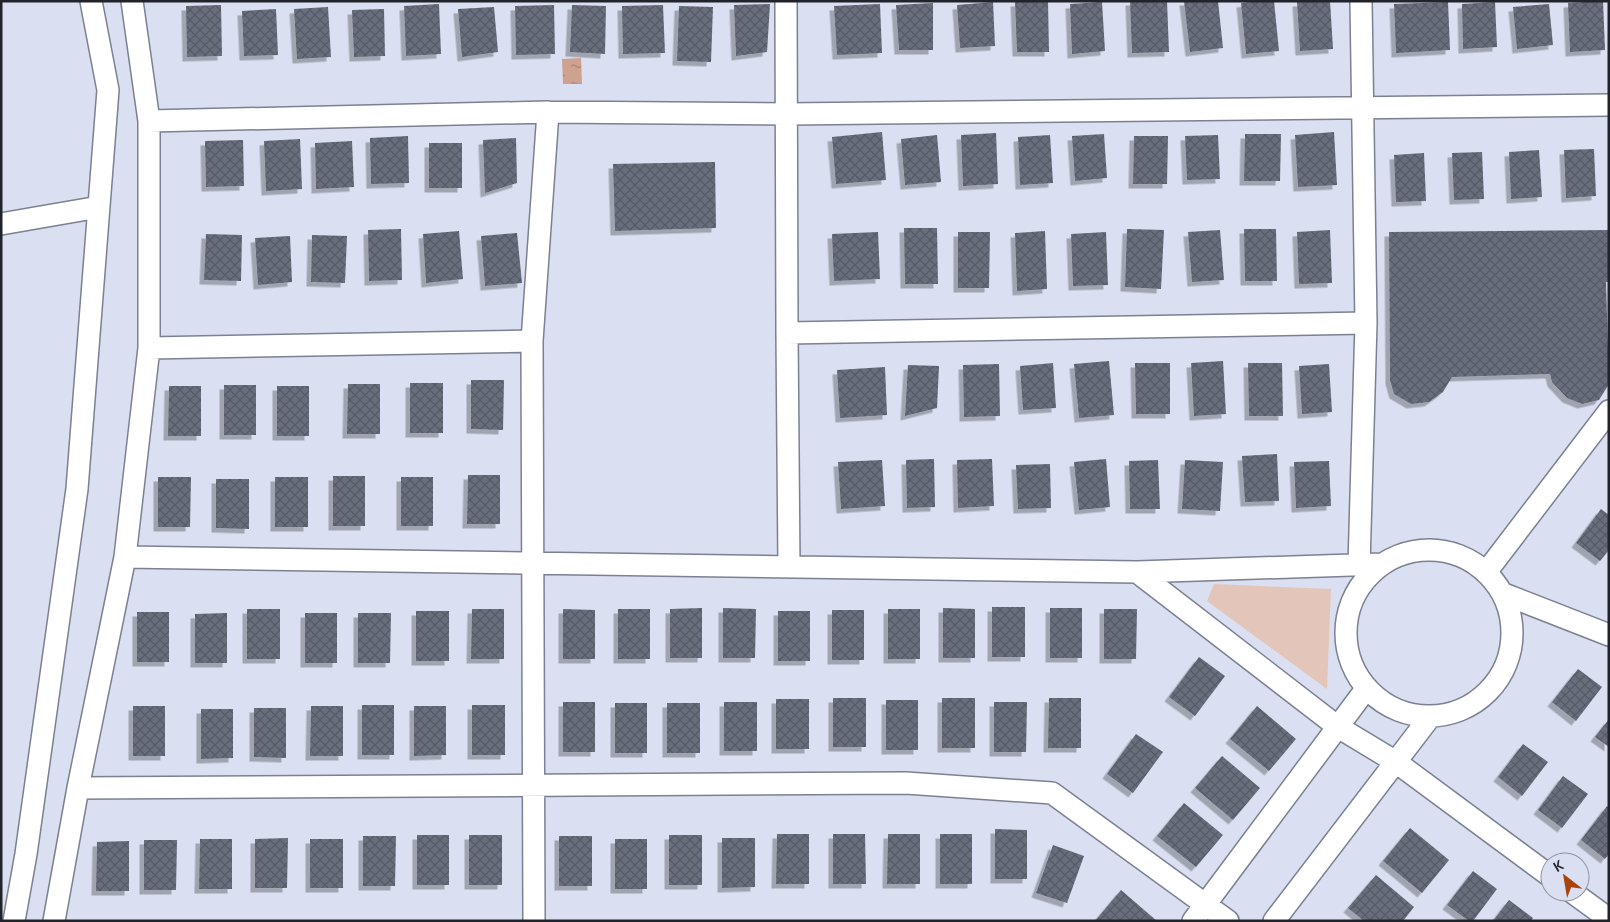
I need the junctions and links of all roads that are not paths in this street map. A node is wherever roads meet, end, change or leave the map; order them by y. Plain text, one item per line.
1 (91, 1) edge
2 (132, 1) edge
3 (786, 1) edge
4 (1361, 1) edge
5 (1609, 105) edge
6 (1363, 108) junction
7 (548, 112) junction
8 (786, 114) junction
9 (149, 121) junction
10 (99, 207) junction
11 (1, 224) edge
12 (1366, 323) junction
13 (787, 333) junction
14 (532, 341) junction
15 (149, 348) junction
16 (1609, 411) edge
17 (125, 557) junction
18 (533, 563) junction
19 (1381, 564) junction
20 (1359, 565) junction
21 (789, 567) junction
22 (1487, 571) junction
23 (1138, 572) junction
24 (1504, 594) junction
25 (1609, 635) edge
26 (1366, 689) junction
27 (1430, 717) junction
28 (1338, 727) junction
29 (1396, 762) junction
30 (534, 785) junction
31 (78, 788) junction
32 (1540, 869) edge
33 (1586, 902) edge
34 (1206, 904) junction
35 (1609, 919) edge
36 (14, 921) edge
37 (54, 921) edge
38 (534, 921) edge
39 (1193, 921) edge
40 (1228, 921) edge
41 (1274, 921) edge

1 - 10 street
2 - 9 street
3 - 8 street
4 - 6 street
5 - 6 street
6 - 8 street
6 - 12 street
7 - 8 street
7 - 9 street
7 - 14 street
8 - 13 street
9 - 15 street
10 - 11 street
10 - 36 street
12 - 13 street
12 - 20 street
13 - 21 street
14 - 15 street
14 - 18 street
15 - 17 street
16 - 22 street
17 - 18 street
17 - 31 street
18 - 21 street
18 - 30 street
19 - 20 street
19 - 22 street
19 - 26 street
20 - 23 street
21 - 23 street
22 - 24 street
23 - 28 street
24 - 25 street
24 - 27 street
26 - 27 street
26 - 28 street
27 - 29 street
28 - 29 street
28 - 34 street
29 - 32 street
29 - 41 street
30 - 31 street
30 - 34 street
30 - 38 street
31 - 37 street
33 - 35 street
34 - 39 street
34 - 40 street

